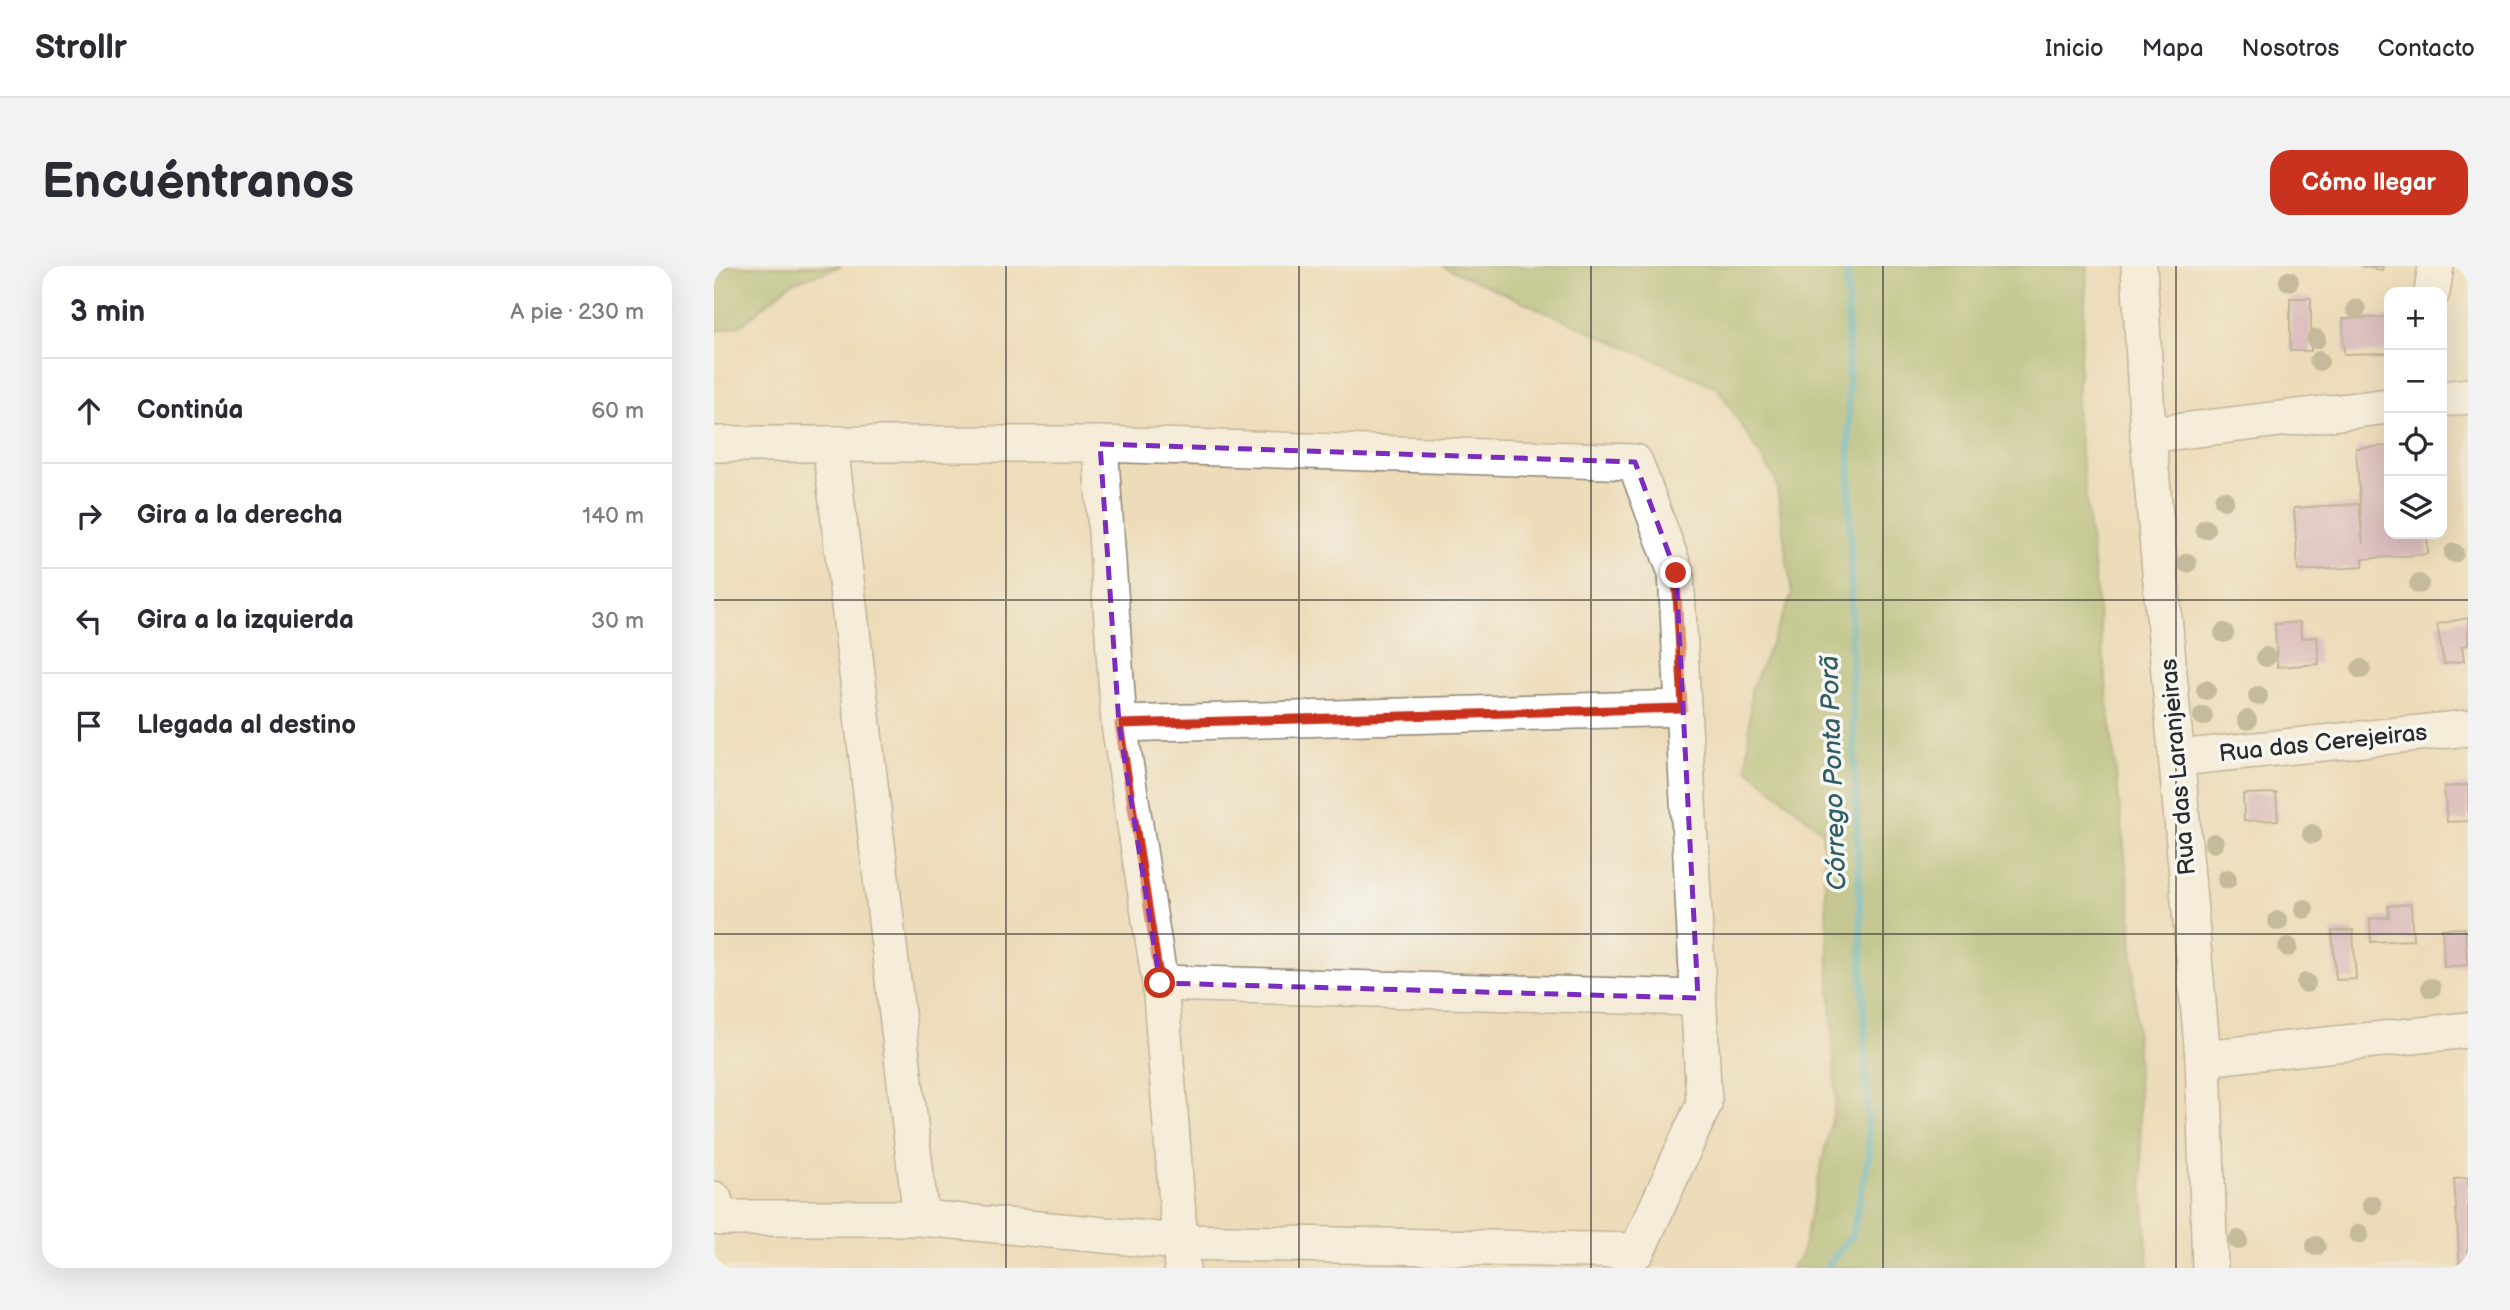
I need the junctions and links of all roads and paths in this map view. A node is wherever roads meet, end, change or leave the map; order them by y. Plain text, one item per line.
1 (2139, 266) edge
2 (2436, 266) edge
3 (2433, 287) edge
4 (2468, 396) edge
5 (2447, 398) edge
6 (2384, 407) edge
7 (2148, 435) junction
8 (714, 444) edge
9 (830, 444) junction
10 (1100, 444) junction
11 (1683, 708) junction
12 (1119, 724) junction
13 (2468, 728) edge
14 (2178, 758) junction
15 (1160, 983) junction
16 (1698, 998) junction
17 (2468, 1030) edge
18 (2203, 1058) junction
19 (714, 1199) edge
20 (921, 1218) junction
21 (1181, 1255) edge
22 (2210, 1268) edge

1 - 7 street, Rua das Laranjeiras
2 - 3 street
4 - 5 street
6 - 7 street
7 - 14 street, Rua das Laranjeiras
8 - 9 street
9 - 10 street
9 - 20 street
10 - 11 street
10 - 12 street
11 - 12 street
11 - 16 street
12 - 15 street
13 - 14 street, Rua das Cerejeiras
14 - 18 street, Rua das Laranjeiras
15 - 16 street
15 - 21 street
16 - 21 street
17 - 18 street
18 - 22 street, Rua das Laranjeiras
19 - 20 street
20 - 21 street

